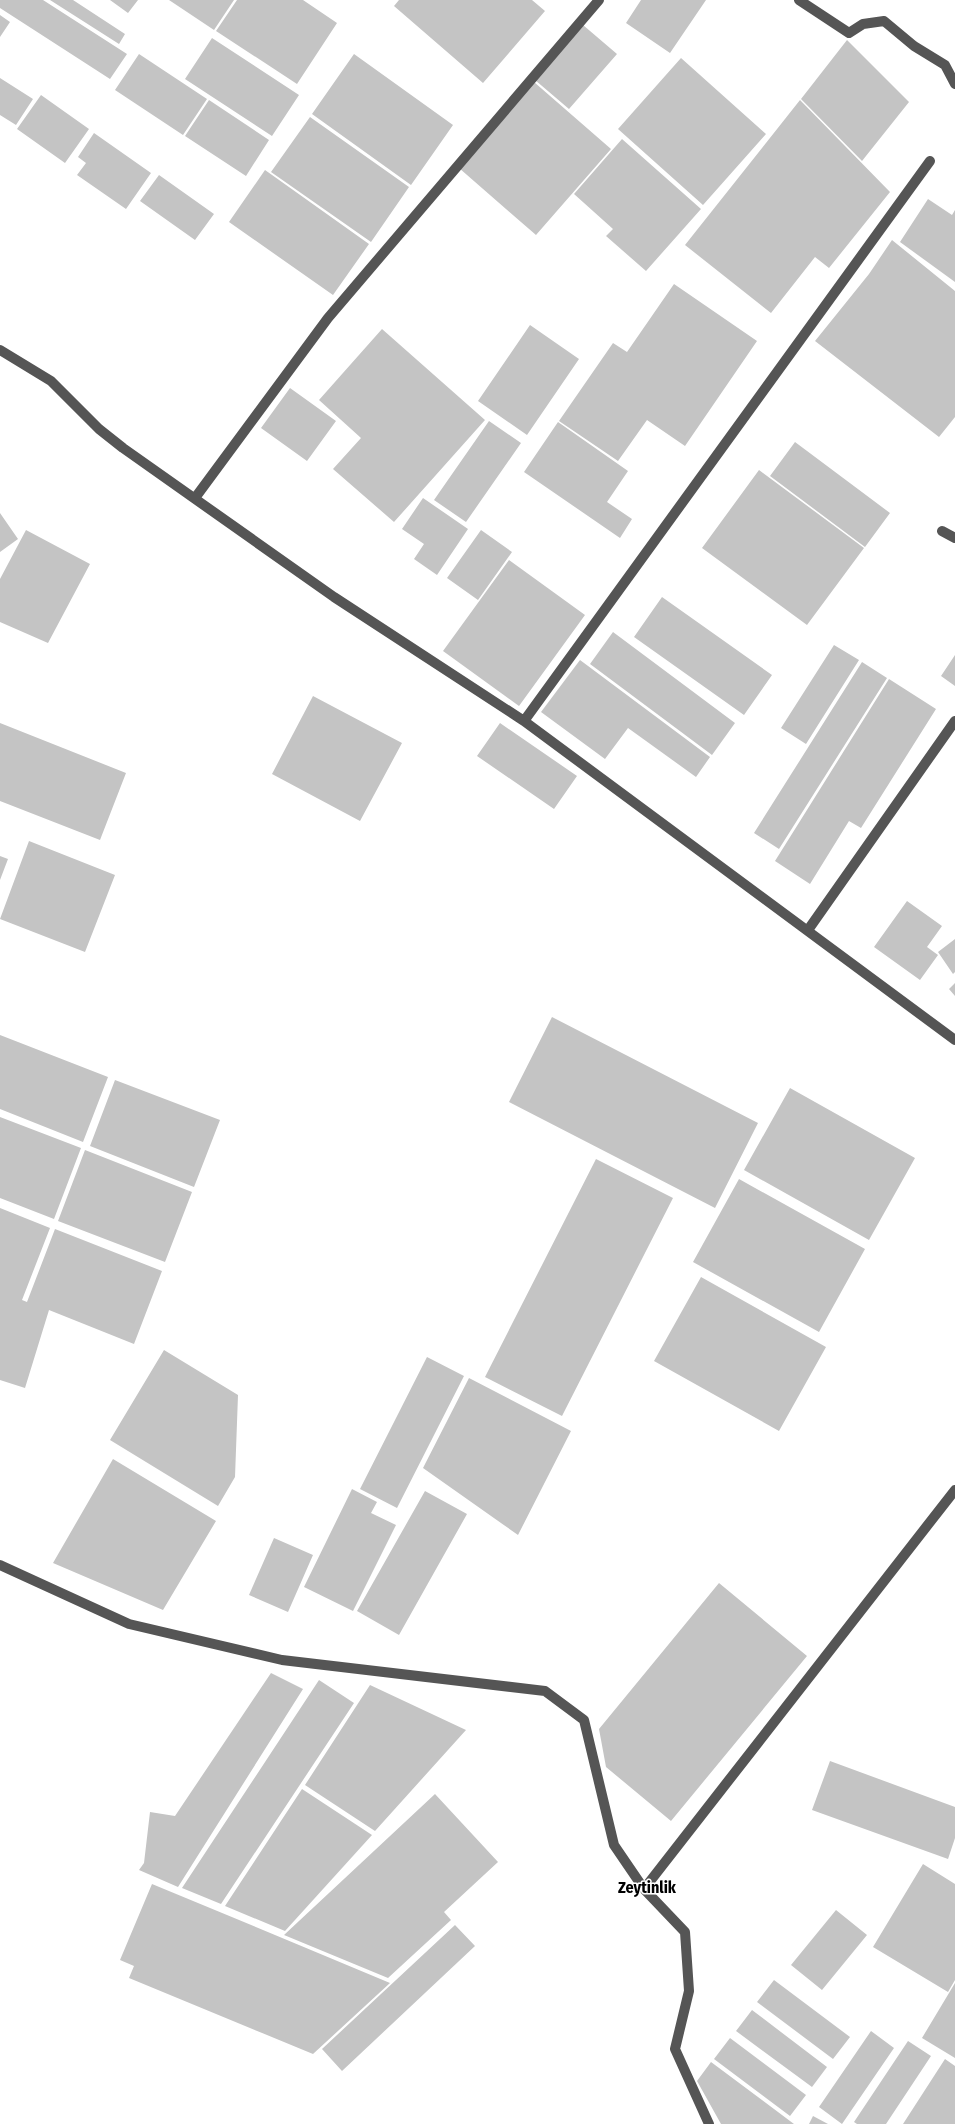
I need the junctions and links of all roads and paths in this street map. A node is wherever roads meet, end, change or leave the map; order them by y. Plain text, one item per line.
1 (599, 0) edge
2 (799, 0) edge
3 (955, 84) edge
4 (930, 161) dead end
5 (0, 350) edge
6 (195, 498) junction
7 (942, 531) dead end
8 (955, 538) edge
9 (524, 721) junction
10 (955, 721) edge
11 (808, 930) junction
12 (955, 1040) edge
13 (955, 1490) edge
14 (0, 1566) edge
15 (644, 1889) junction
16 (709, 2124) edge

1 - 6 street
2 - 3 street
4 - 9 street
5 - 6 street
6 - 9 street
7 - 8 street
9 - 11 street
10 - 11 street
11 - 12 street
13 - 15 street
14 - 15 street
15 - 16 street

